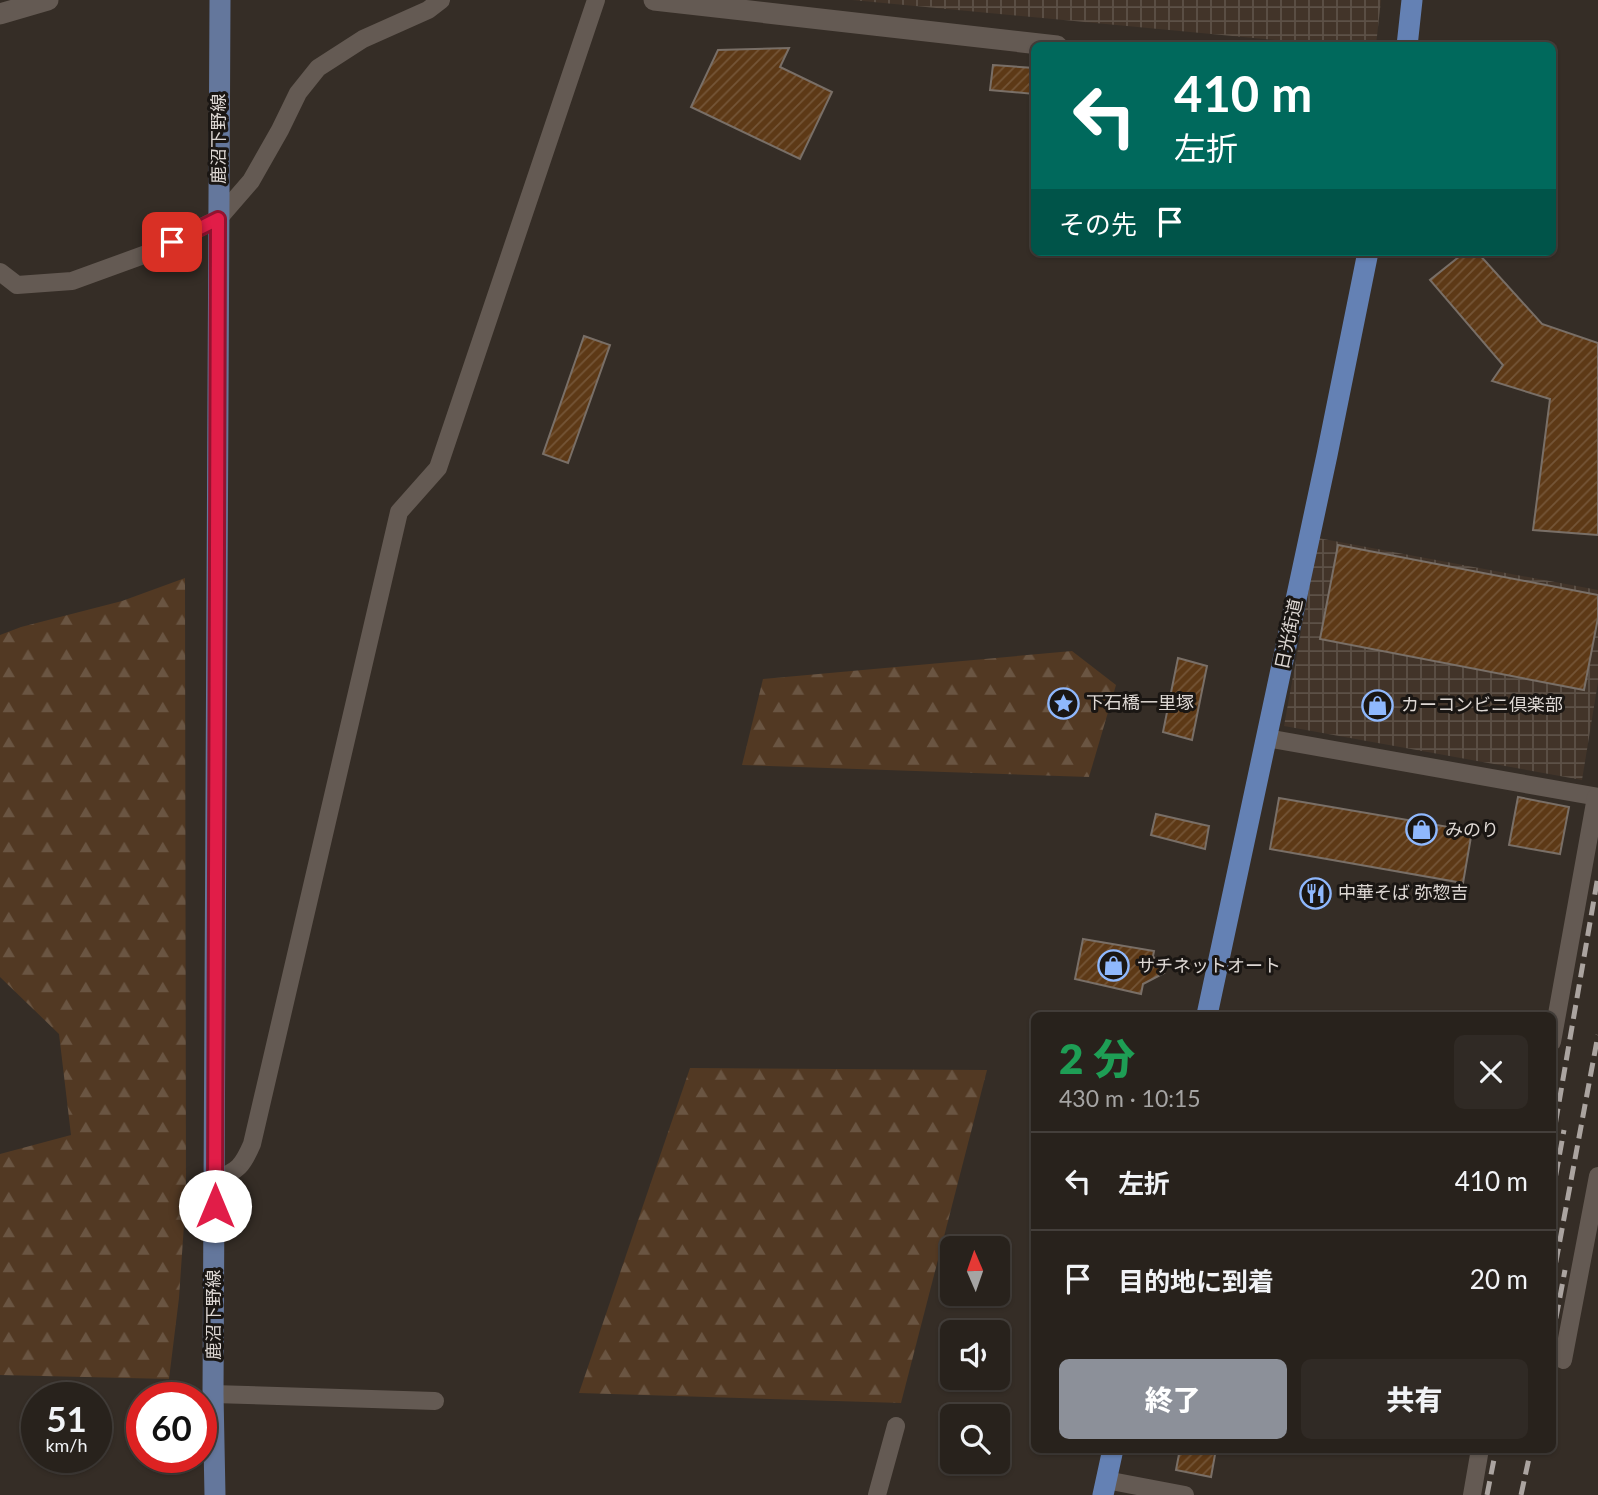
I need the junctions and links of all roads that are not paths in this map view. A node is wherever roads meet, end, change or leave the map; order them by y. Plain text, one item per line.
1 (48, 0) edge
2 (220, 0) edge
3 (441, 0) edge
4 (596, 0) edge
5 (654, 0) edge
6 (1412, 0) edge
7 (712, 3) edge
8 (0, 14) edge
9 (1407, 42) edge
10 (1031, 43) edge
11 (218, 219) junction
12 (1367, 256) edge
13 (0, 272) edge
14 (1267, 738) junction
15 (1597, 797) edge
16 (1208, 1012) edge
17 (1556, 1020) edge
18 (1598, 1176) edge
19 (215, 1179) junction
20 (1563, 1360) dead end
21 (214, 1382) edge
22 (217, 1394) edge
23 (435, 1401) dead end
24 (896, 1426) dead end
25 (1112, 1453) edge
26 (1479, 1453) edge
27 (215, 1473) edge
28 (1105, 1488) edge
29 (215, 1495) edge
30 (877, 1495) edge
31 (1185, 1495) edge
32 (1472, 1495) edge

1 - 8 street
2 - 11 main road, 鹿沼下野線
3 - 11 street
4 - 19 street
5 - 7 street
6 - 9 highway
7 - 10 street
11 - 13 street
11 - 19 main road, 鹿沼下野線
12 - 14 highway, 日光街道
14 - 15 street
14 - 16 highway, 日光街道
15 - 17 street
18 - 20 street
19 - 21 main road, 鹿沼下野線
22 - 23 street
24 - 30 street
25 - 28 highway
26 - 32 street
27 - 29 main road, 鹿沼下野線
28 - 31 street

